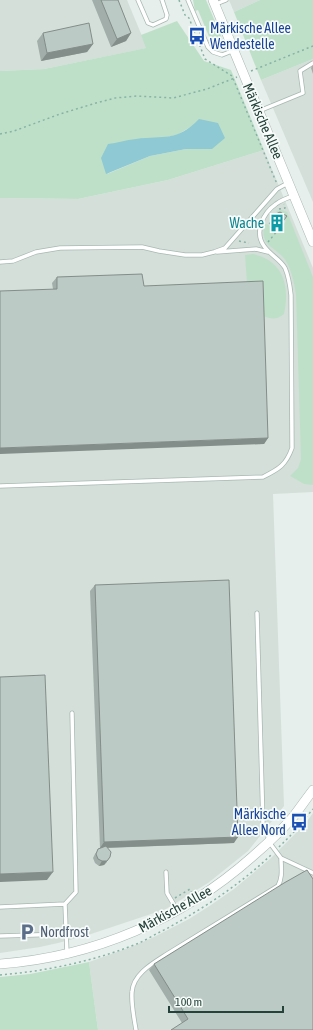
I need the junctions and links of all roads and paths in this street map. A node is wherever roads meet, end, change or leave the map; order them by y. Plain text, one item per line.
1 (138, 0) edge
2 (162, 0) edge
3 (179, 0) edge
4 (188, 0) edge
5 (226, 0) edge
6 (214, 2) edge
7 (313, 46) edge
8 (234, 50) junction
9 (313, 64) edge
10 (244, 74) junction
11 (233, 78) junction
12 (259, 111) junction
13 (0, 134) edge
14 (289, 183) junction
15 (278, 188) junction
16 (294, 196) junction
17 (282, 200) junction
18 (285, 208) dead end
19 (311, 230) edge
20 (313, 242) edge
21 (214, 252) junction
22 (269, 252) junction
23 (0, 262) edge
24 (0, 486) edge
25 (257, 613) dead end
26 (72, 713) dead end
27 (313, 790) edge
28 (270, 842) junction
29 (281, 858) junction
30 (307, 870) junction
31 (166, 872) dead end
32 (301, 873) edge
33 (313, 873) edge
34 (285, 883) edge
35 (278, 886) junction
36 (65, 904) junction
37 (0, 907) edge
38 (177, 911) junction
39 (66, 934) junction
40 (0, 936) edge
41 (67, 953) junction
42 (0, 964) edge
43 (136, 1030) edge

1 - 2 lane
3 - 11 path
4 - 8 lane
5 - 6 lane
6 - 8 street, Märkische Allee
7 - 10 path
8 - 10 street, Märkische Allee
9 - 12 lane
10 - 11 path
10 - 12 street, Märkische Allee
11 - 13 path
11 - 15 path
12 - 14 street, Märkische Allee
14 - 15 lane
14 - 16 street, Märkische Allee
15 - 21 lane
16 - 17 lane
16 - 19 street, Märkische Allee
17 - 18 path
17 - 22 lane
19 - 20 street, Märkische Allee
21 - 22 lane
21 - 23 lane
22 - 24 lane
25 - 28 lane
26 - 36 lane
27 - 28 street, Märkische Allee
28 - 29 lane
28 - 38 street, Märkische Allee
29 - 30 lane
29 - 35 lane
30 - 32 lane
30 - 33 lane
31 - 38 lane
34 - 35 lane
35 - 43 lane
36 - 37 lane
36 - 39 lane
38 - 41 street, Märkische Allee
39 - 40 lane
39 - 41 lane
41 - 42 street, Märkische Allee

